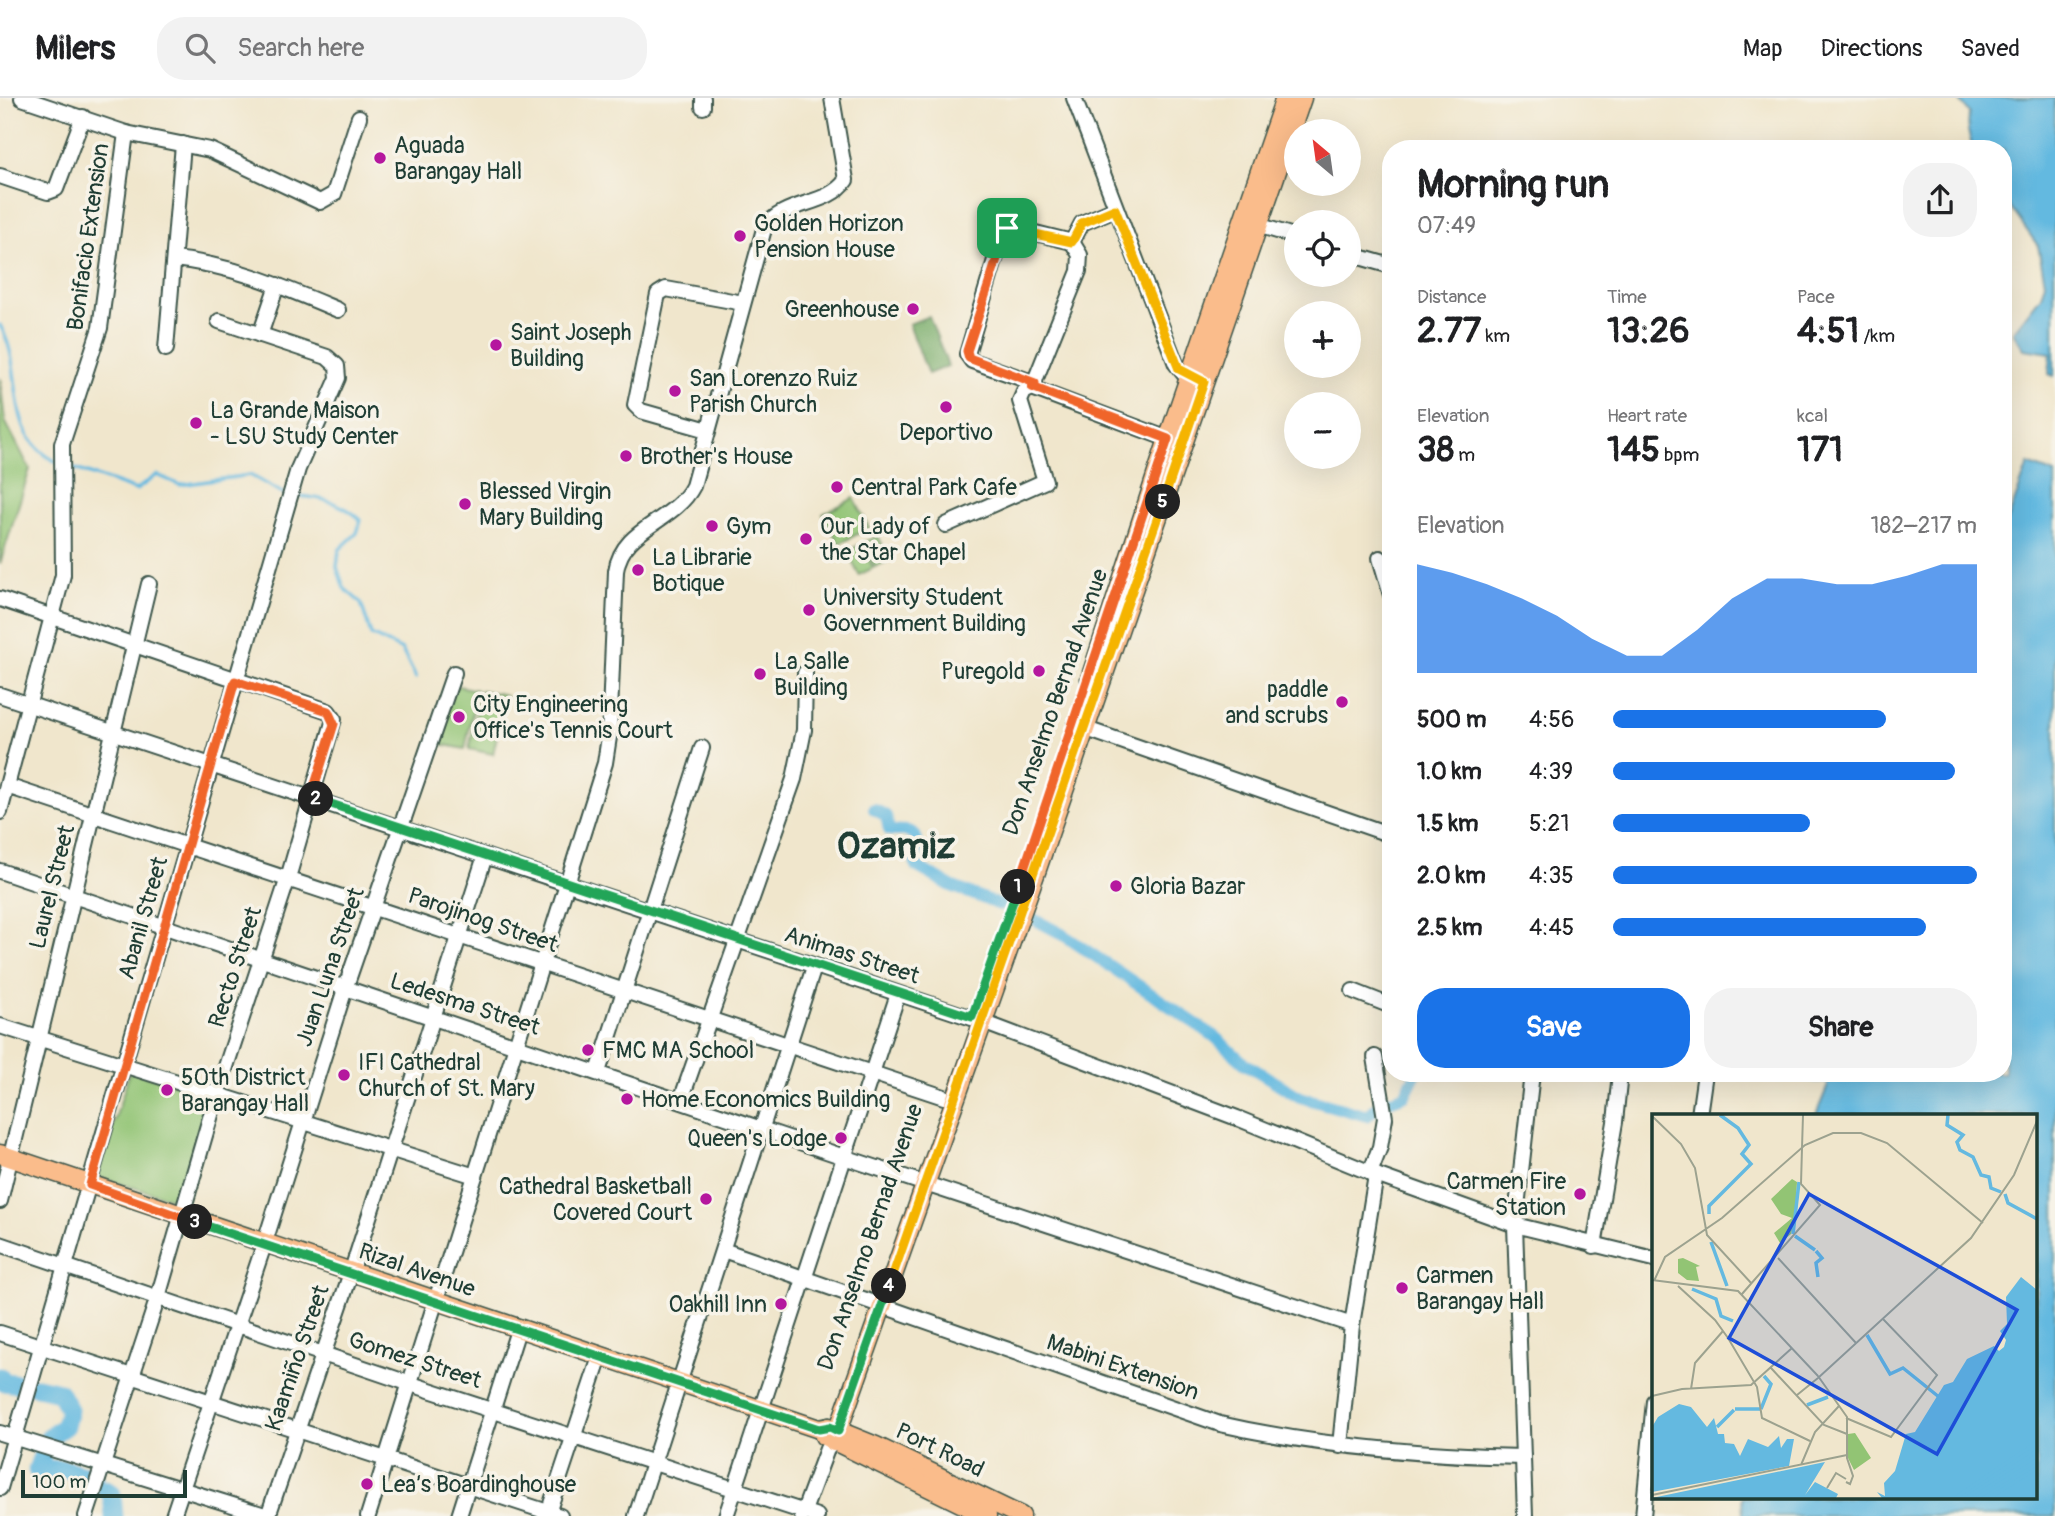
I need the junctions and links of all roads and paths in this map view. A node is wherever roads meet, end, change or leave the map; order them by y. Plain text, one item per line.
1 (22, 98) edge
2 (832, 98) edge
3 (1074, 98) edge
4 (1285, 98) edge
5 (1302, 98) edge
6 (83, 117) junction
7 (359, 117) dead end
8 (126, 133) junction
9 (183, 144) junction
10 (0, 176) edge
11 (1115, 209) junction
12 (1251, 223) junction
13 (1284, 233) edge
14 (1072, 242) junction
15 (1361, 257) edge
16 (174, 259) junction
17 (1382, 263) edge
18 (277, 285) junction
19 (743, 303) junction
20 (338, 310) dead end
21 (219, 321) dead end
22 (260, 335) junction
23 (166, 349) dead end
24 (1197, 379) junction
25 (1034, 385) junction
26 (708, 430) junction
27 (1168, 439) junction
28 (946, 525) dead end
29 (1380, 558) dead end
30 (1135, 562) junction
31 (1382, 565) edge
32 (149, 584) dead end
33 (0, 599) edge
34 (52, 620) junction
35 (134, 647) junction
36 (454, 673) dead end
37 (805, 673) dead end
38 (235, 681) junction
39 (0, 695) edge
40 (30, 706) junction
41 (1080, 727) junction
42 (114, 732) junction
43 (702, 748) dead end
44 (212, 764) junction
45 (7, 786) junction
46 (311, 797) junction
47 (0, 812) edge
48 (93, 814) junction
49 (400, 826) junction
50 (1382, 832) edge
51 (188, 845) junction
52 (485, 856) junction
53 (0, 871) edge
54 (288, 878) junction
55 (568, 883) junction
56 (72, 895) junction
57 (376, 907) junction
58 (650, 910) junction
59 (164, 927) junction
60 (457, 936) junction
61 (736, 939) junction
62 (262, 960) junction
63 (543, 965) junction
64 (814, 967) junction
65 (345, 989) junction
66 (1353, 991) dead end
67 (626, 992) junction
68 (898, 994) junction
69 (1382, 1002) edge
70 (430, 1017) junction
71 (710, 1020) junction
72 (978, 1020) junction
73 (0, 1026) edge
74 (38, 1039) junction
75 (517, 1044) junction
76 (788, 1046) junction
77 (1375, 1057) dead end
78 (123, 1066) junction
79 (598, 1072) junction
80 (872, 1073) junction
81 (1531, 1082) edge
82 (1618, 1082) edge
83 (1704, 1082) edge
84 (217, 1094) junction
85 (944, 1097) junction
86 (681, 1100) junction
87 (1699, 1114) edge
88 (304, 1123) junction
89 (761, 1128) junction
90 (389, 1151) junction
91 (5, 1156) edge
92 (844, 1157) junction
93 (1373, 1174) junction
94 (475, 1176) junction
95 (920, 1183) junction
96 (90, 1185) junction
97 (0, 1201) edge
98 (179, 1217) junction
99 (1515, 1225) junction
100 (0, 1244) edge
101 (264, 1245) junction
102 (1594, 1246) junction
103 (723, 1250) junction
104 (1652, 1259) edge
105 (65, 1266) junction
106 (351, 1273) junction
107 (804, 1280) junction
108 (158, 1297) junction
109 (437, 1302) junction
110 (877, 1306) junction
111 (237, 1325) junction
112 (1352, 1325) junction
113 (518, 1330) junction
114 (0, 1333) edge
115 (43, 1347) junction
116 (323, 1353) junction
117 (600, 1357) junction
118 (132, 1376) junction
119 (680, 1383) junction
120 (411, 1384) junction
121 (211, 1402) junction
122 (761, 1409) junction
123 (492, 1410) junction
124 (1652, 1422) edge
125 (296, 1430) junction
126 (7, 1435) edge
127 (574, 1436) junction
128 (829, 1436) junction
129 (1340, 1446) junction
130 (1523, 1457) junction
131 (386, 1459) junction
132 (654, 1461) junction
133 (104, 1465) junction
134 (468, 1486) junction
135 (0, 1488) edge
136 (735, 1488) junction
137 (181, 1489) junction
138 (997, 1513) edge
139 (807, 1514) edge
140 (552, 1515) edge
141 (86, 1516) edge
142 (173, 1516) edge
143 (268, 1516) edge
144 (368, 1516) edge
145 (458, 1516) edge
146 (636, 1516) edge
147 (726, 1516) edge
148 (1021, 1516) edge
149 (1525, 1516) edge
150 (1643, 1516) edge

1 - 6 street, Bonifacio Extension
2 - 19 street
3 - 11 street
4 - 12 main road, Don Anselmo Bernad Avenue
5 - 12 main road, Don Anselmo Bernad Avenue
6 - 8 street, Bonifacio Extension
6 - 10 street
7 - 9 street
8 - 9 street
8 - 34 street, Bonifacio Extension
9 - 16 street
11 - 14 street
11 - 24 street
12 - 13 street
12 - 24 main road, Don Anselmo Bernad Avenue
14 - 25 street
14 - 25 street
15 - 17 street
16 - 18 street
16 - 23 street
18 - 20 street
18 - 22 street
19 - 26 street
19 - 26 street
21 - 22 street
22 - 38 street, Abanil Street
24 - 27 main road, Don Anselmo Bernad Avenue
24 - 30 main road, Don Anselmo Bernad Avenue
25 - 27 street
25 - 28 street
26 - 55 street
27 - 30 main road, Don Anselmo Bernad Avenue
29 - 31 street
30 - 41 main road, Don Anselmo Bernad Avenue
32 - 35 street, Laurel Street
33 - 34 street, Recto Street
34 - 35 street, Recto Street
34 - 40 street, Bonifacio Extension
35 - 38 street, Recto Street
35 - 42 street, Laurel Street
36 - 49 street, Juan Luna Street
37 - 61 street
38 - 44 street, Abanil Street
38 - 46 street, Recto Street
39 - 40 street, Animas Street
40 - 42 street, Animas Street
40 - 45 street, Bonifacio Extension
41 - 50 street
41 - 72 main road, Don Anselmo Bernad Avenue
42 - 44 street, Animas Street
42 - 48 street, Laurel Street
43 - 58 street
44 - 46 street, Animas Street
44 - 51 street, Abanil Street
45 - 47 street, Bonifacio Extension
45 - 48 street, Parojinog Street
46 - 49 street, Animas Street
46 - 54 street, Recto Street
48 - 51 street, Parojinog Street
48 - 56 street, Laurel Street
49 - 52 street, Animas Street
49 - 57 street, Juan Luna Street
51 - 54 street, Parojinog Street
51 - 59 street, Abanil Street
52 - 55 street, Animas Street
52 - 60 street, Kaamiño Street
53 - 56 street, Ledesma Street
54 - 57 street, Parojinog Street
54 - 62 street, Recto Street
55 - 58 street, Animas Street
55 - 63 street
56 - 59 street, Ledesma Street
56 - 74 street, Laurel Street
57 - 60 street, Parojinog Street
57 - 65 street, Juan Luna Street
58 - 61 street, Animas Street
58 - 67 street
59 - 62 street, Ledesma Street
59 - 78 street, Abanil Street
60 - 63 street, Parojinog Street
60 - 70 street, Kaamiño Street
61 - 64 street, Animas Street
61 - 71 street
62 - 65 street, Ledesma Street
62 - 84 street, Recto Street
63 - 67 street, Parojinog Street
63 - 75 street
64 - 68 street, Animas Street
64 - 76 street
65 - 70 street, Ledesma Street
65 - 88 street, Juan Luna Street
66 - 69 street
67 - 71 street, Parojinog Street
67 - 79 street
68 - 72 street, Animas Street
68 - 80 street
70 - 75 street, Ledesma Street
70 - 90 street, Kaamiño Street
71 - 76 street, Parojinog Street
71 - 86 street
72 - 85 main road, Don Anselmo Bernad Avenue
72 - 93 street, Animas Street
72 - 95 main road, Don Anselmo Bernad Avenue
73 - 74 street
74 - 78 street
74 - 91 street, Laurel Street
75 - 79 street, Ledesma Street
75 - 94 street
76 - 80 street, Parojinog Street
76 - 89 street
77 - 93 street
78 - 84 street
78 - 96 street, Abanil Street
79 - 86 street, Ledesma Street
80 - 85 street, Parojinog Street
80 - 92 street
81 - 99 street
82 - 102 street
83 - 87 street
84 - 88 street
84 - 98 street, Recto Street
85 - 95 main road, Don Anselmo Bernad Avenue
86 - 89 street, Ledesma Street
88 - 90 street
88 - 101 street, Juan Luna Street
89 - 92 street, Ledesma Street
89 - 103 street
90 - 94 street
90 - 106 street, Kaamiño Street
91 - 96 main road, Rizal Avenue
91 - 97 street, Laurel Street
92 - 95 street, Ledesma Street
92 - 107 street
93 - 99 street, Animas Street
93 - 112 street
94 - 109 street
95 - 110 main road, Don Anselmo Bernad Avenue
95 - 112 street, Ledesma Street
96 - 98 main road, Rizal Avenue
96 - 105 street, Abanil Street
98 - 101 main road, Rizal Avenue
98 - 108 street, Recto Street
99 - 102 street, Animas Street
99 - 130 street
100 - 105 street, Gomez Street
101 - 106 main road, Rizal Avenue
101 - 111 street, Juan Luna Street
102 - 104 street, Animas Street
103 - 107 street, Mabini Extension
103 - 119 street
105 - 108 street, Gomez Street
105 - 115 street, Abanil Street
106 - 109 main road, Rizal Avenue
106 - 116 street, Kaamiño Street
107 - 110 street, Mabini Extension
107 - 122 street
108 - 111 street, Gomez Street
108 - 118 street, Recto Street
109 - 113 main road, Rizal Avenue
109 - 120 street
110 - 128 main road, Don Anselmo Bernad Avenue
110 - 129 street, Mabini Extension
111 - 116 street, Gomez Street
111 - 121 street, Juan Luna Street
112 - 129 street
113 - 117 main road, Rizal Avenue
113 - 123 street
114 - 115 street
115 - 118 street
115 - 126 street, Abanil Street
116 - 120 street, Gomez Street
116 - 125 street, Kaamiño Street
117 - 119 main road, Rizal Avenue
117 - 127 street
118 - 121 street
118 - 133 street, Recto Street
119 - 122 main road, Rizal Avenue
119 - 132 street
120 - 123 street, Gomez Street
120 - 131 street
121 - 125 street
121 - 137 street, Juan Luna Street
122 - 128 main road, Rizal Avenue
122 - 136 street
123 - 127 street, Gomez Street
123 - 134 street
124 - 150 street
125 - 131 street
125 - 143 street, Kaamiño Street
126 - 133 street
126 - 135 street, Abanil Street
127 - 132 street, Gomez Street
127 - 140 street
128 - 138 main road, Port Road
128 - 139 street
129 - 130 street, Mabini Extension
130 - 149 street
131 - 134 street
131 - 144 street
132 - 136 street, Gomez Street
132 - 146 street
133 - 137 street
133 - 141 street, Recto Street
134 - 140 street
134 - 145 street
136 - 139 street, Gomez Street
136 - 147 street
137 - 142 street, Juan Luna Street
137 - 143 street
138 - 148 main road, Port Road

